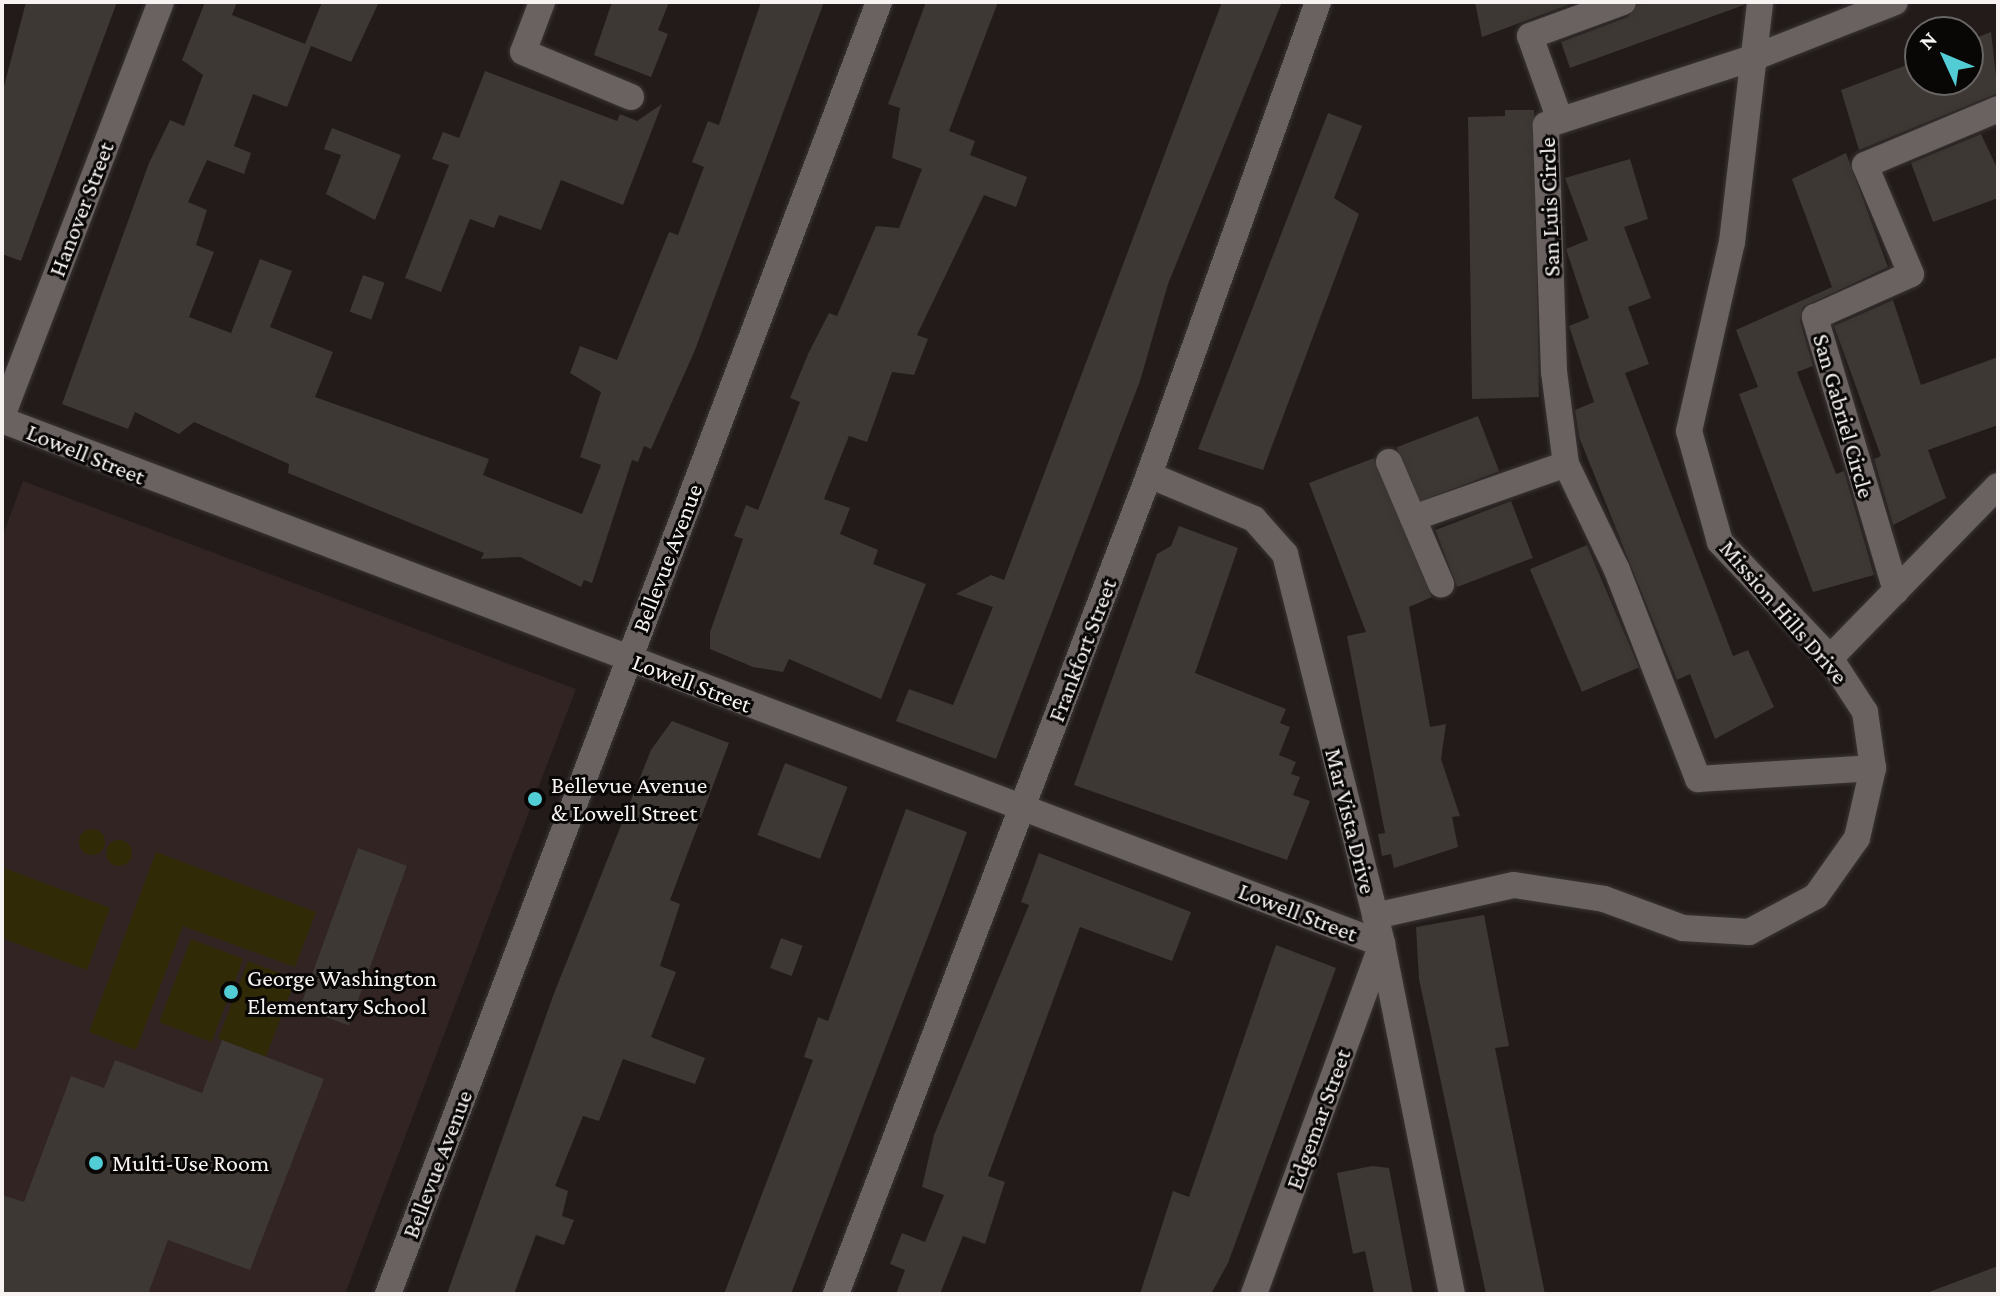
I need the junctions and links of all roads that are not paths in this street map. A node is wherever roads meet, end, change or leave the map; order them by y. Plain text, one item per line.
1 (161, 2) edge
2 (542, 2) edge
3 (879, 2) edge
4 (1318, 2) edge
5 (1623, 2) edge
6 (1760, 2) edge
7 (1895, 2) edge
8 (1758, 56) junction
9 (631, 97) dead end
10 (1998, 109) edge
11 (1560, 120) junction
12 (2, 418) edge
13 (1389, 462) dead end
14 (1566, 464) junction
15 (1149, 475) junction
16 (1998, 486) edge
17 (1413, 518) junction
18 (1441, 584) dead end
19 (1896, 591) junction
20 (1830, 658) junction
21 (629, 660) junction
22 (1873, 768) junction
23 (1021, 808) junction
24 (1375, 916) junction
25 (1382, 944) junction
26 (388, 1294) edge
27 (836, 1294) edge
28 (1254, 1294) edge
29 (1452, 1294) edge

1 - 12 street, Hanover Street
2 - 9 street
3 - 21 street, Bellevue Avenue
4 - 15 street, Frankfort Street
5 - 11 street
6 - 8 street, Mission Hills Drive
7 - 8 street
8 - 11 street, San Luis Circle
8 - 20 street, Mission Hills Drive
10 - 19 street, San Gabriel Circle
11 - 14 street, San Luis Circle
12 - 21 street, Lowell Street
13 - 17 street
14 - 17 street
14 - 22 street, San Luis Circle
15 - 23 street, Frankfort Street
15 - 24 street, Mar Vista Drive
16 - 19 street
17 - 18 street
19 - 20 street
20 - 22 street, Mission Hills Drive
21 - 23 street, Lowell Street
21 - 26 street, Bellevue Avenue
22 - 24 street, Mission Hills Drive
23 - 25 street, Lowell Street
23 - 27 street, Frankfort Street
24 - 25 street, Mar Vista Drive
25 - 28 street, Edgemar Street
25 - 29 street, Mar Vista Drive

